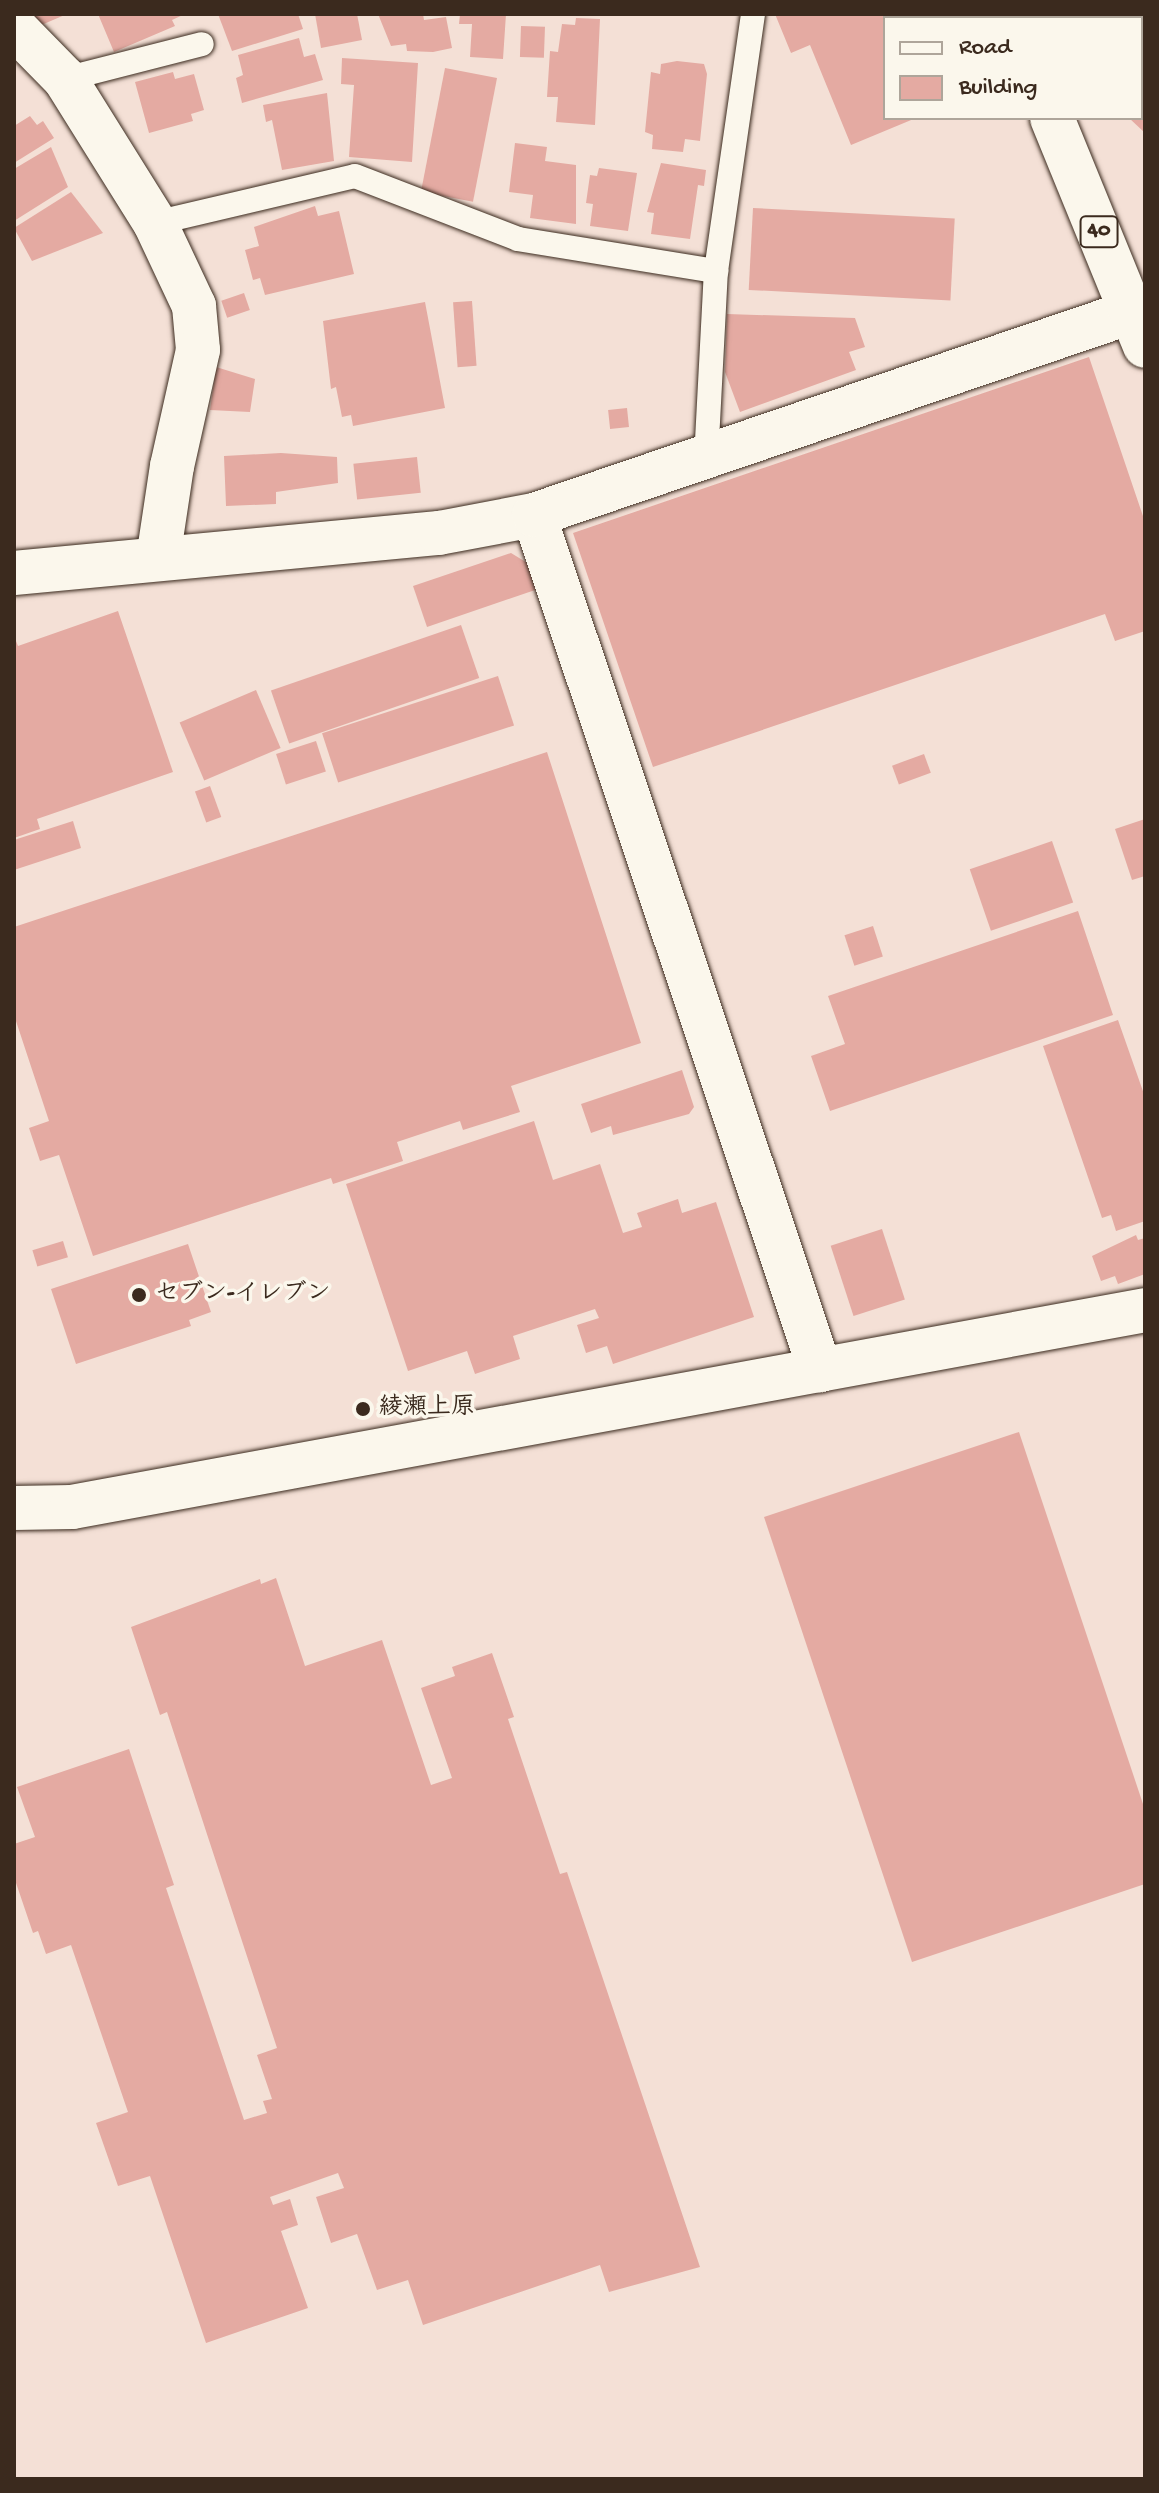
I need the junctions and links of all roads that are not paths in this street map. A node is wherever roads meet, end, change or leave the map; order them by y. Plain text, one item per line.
1 (753, 14) edge
2 (14, 27) edge
3 (202, 44) dead end
4 (65, 79) junction
5 (1053, 120) edge
6 (155, 223) junction
7 (716, 271) junction
8 (1138, 329) edge
9 (706, 460) junction
10 (534, 515) junction
11 (158, 559) junction
12 (14, 573) edge
13 (1145, 1310) edge
14 (820, 1370) junction
15 (14, 1508) edge

1 - 7 lane
2 - 4 street
3 - 4 lane
4 - 6 street
5 - 8 street, 40
6 - 7 lane
6 - 11 street
7 - 9 lane
8 - 9 street
9 - 10 street
10 - 11 street
10 - 14 street
11 - 12 street
13 - 14 street
14 - 15 street

